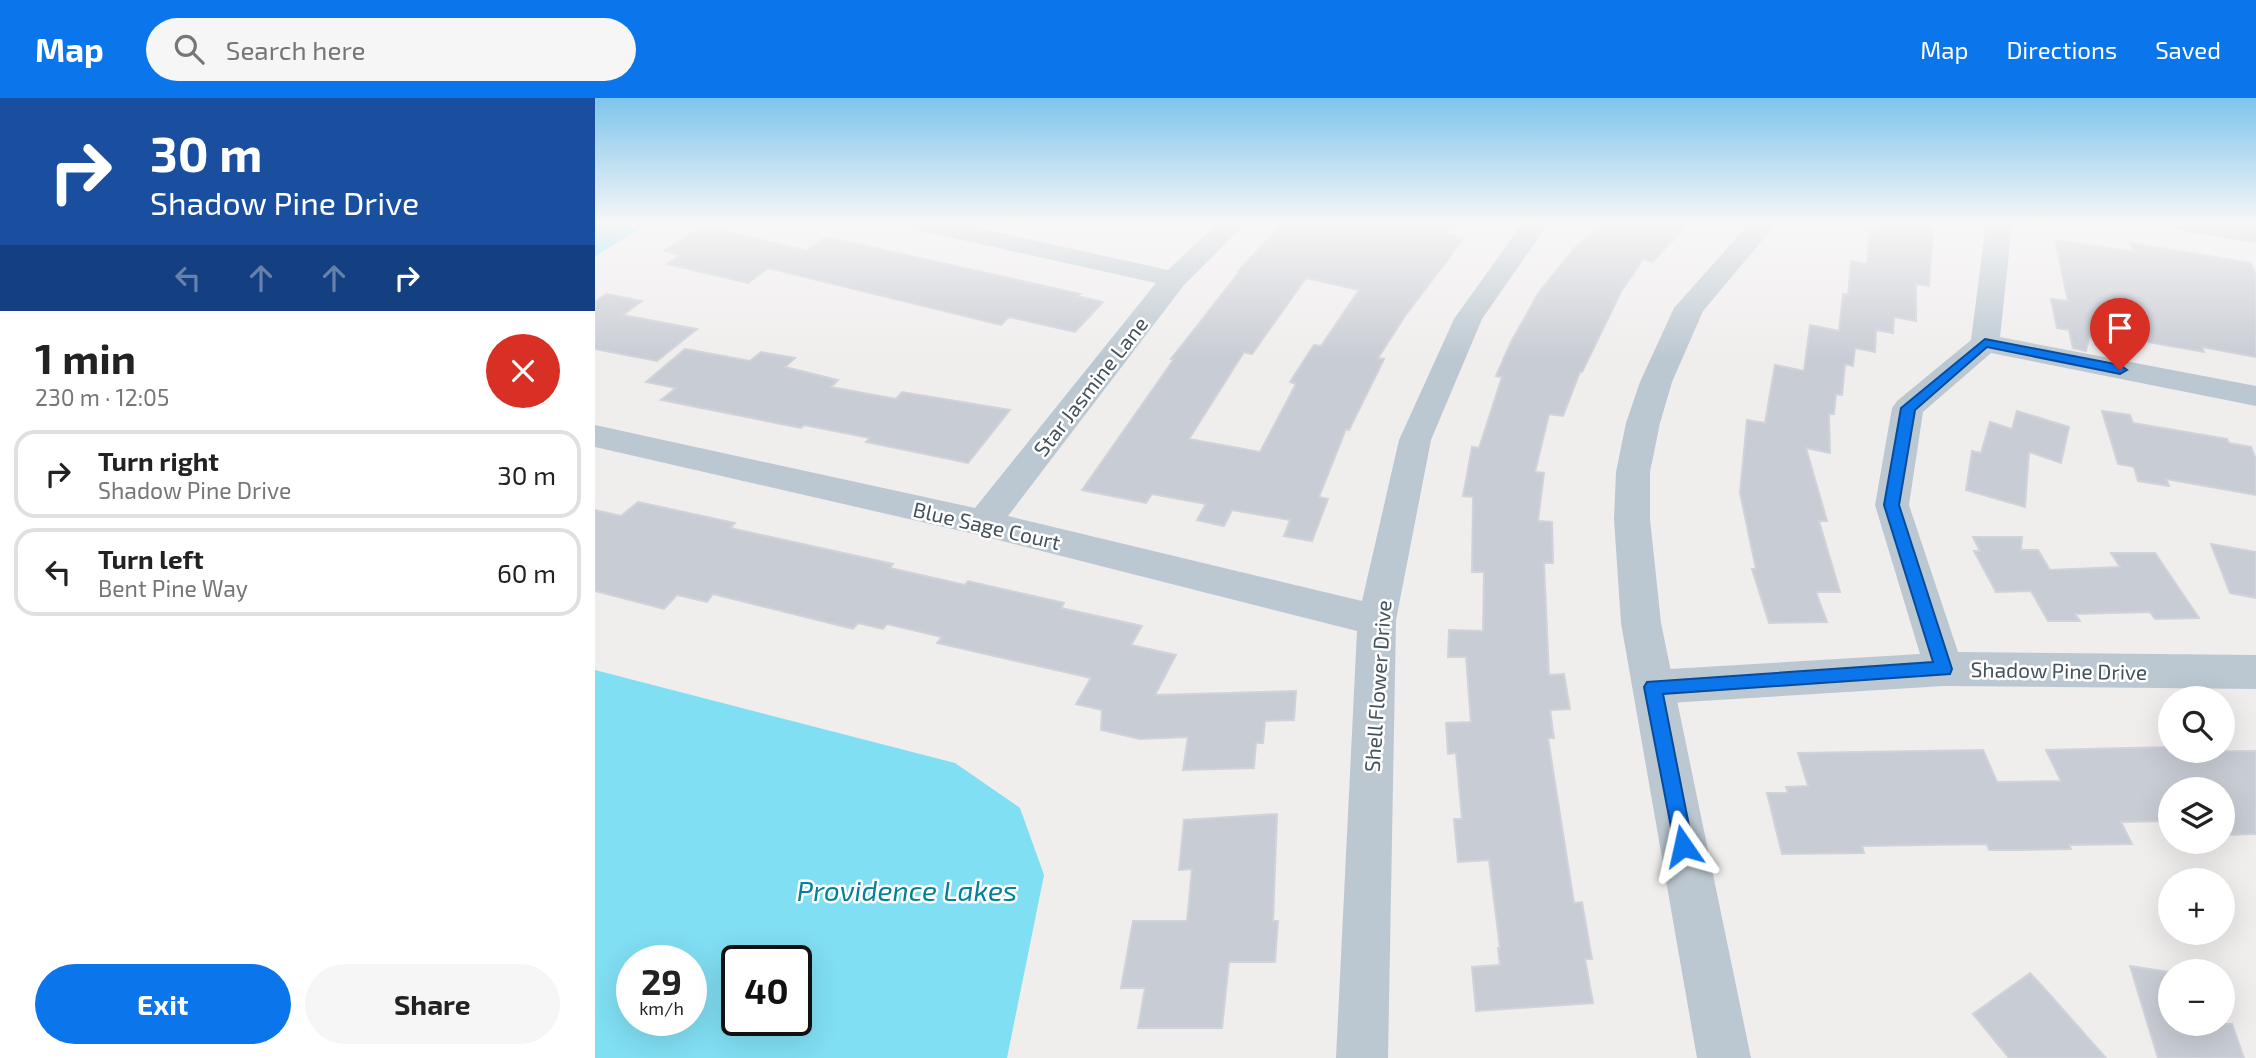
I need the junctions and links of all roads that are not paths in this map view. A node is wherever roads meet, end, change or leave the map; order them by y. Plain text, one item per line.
1 (1128, 269) edge
2 (1185, 269) edge
3 (1503, 269) edge
4 (1724, 269) edge
5 (1994, 269) edge
6 (1174, 279) junction
7 (1985, 343) junction
8 (2256, 396) edge
9 (595, 436) edge
10 (983, 523) junction
11 (1377, 620) junction
12 (1944, 669) junction
13 (2256, 672) edge
14 (1653, 687) junction
15 (1362, 1058) edge
16 (1724, 1058) edge

1 - 6 street
2 - 6 street, Star Jasmine Lane
3 - 11 street, Shell Flower Drive
4 - 14 street
5 - 7 street
6 - 10 street, Star Jasmine Lane
7 - 8 street
7 - 12 street
9 - 10 street, Blue Sage Court
10 - 11 street, Blue Sage Court
11 - 15 street, Shell Flower Drive
12 - 13 street, Shadow Pine Drive
12 - 14 street, Shadow Pine Drive
14 - 16 street

